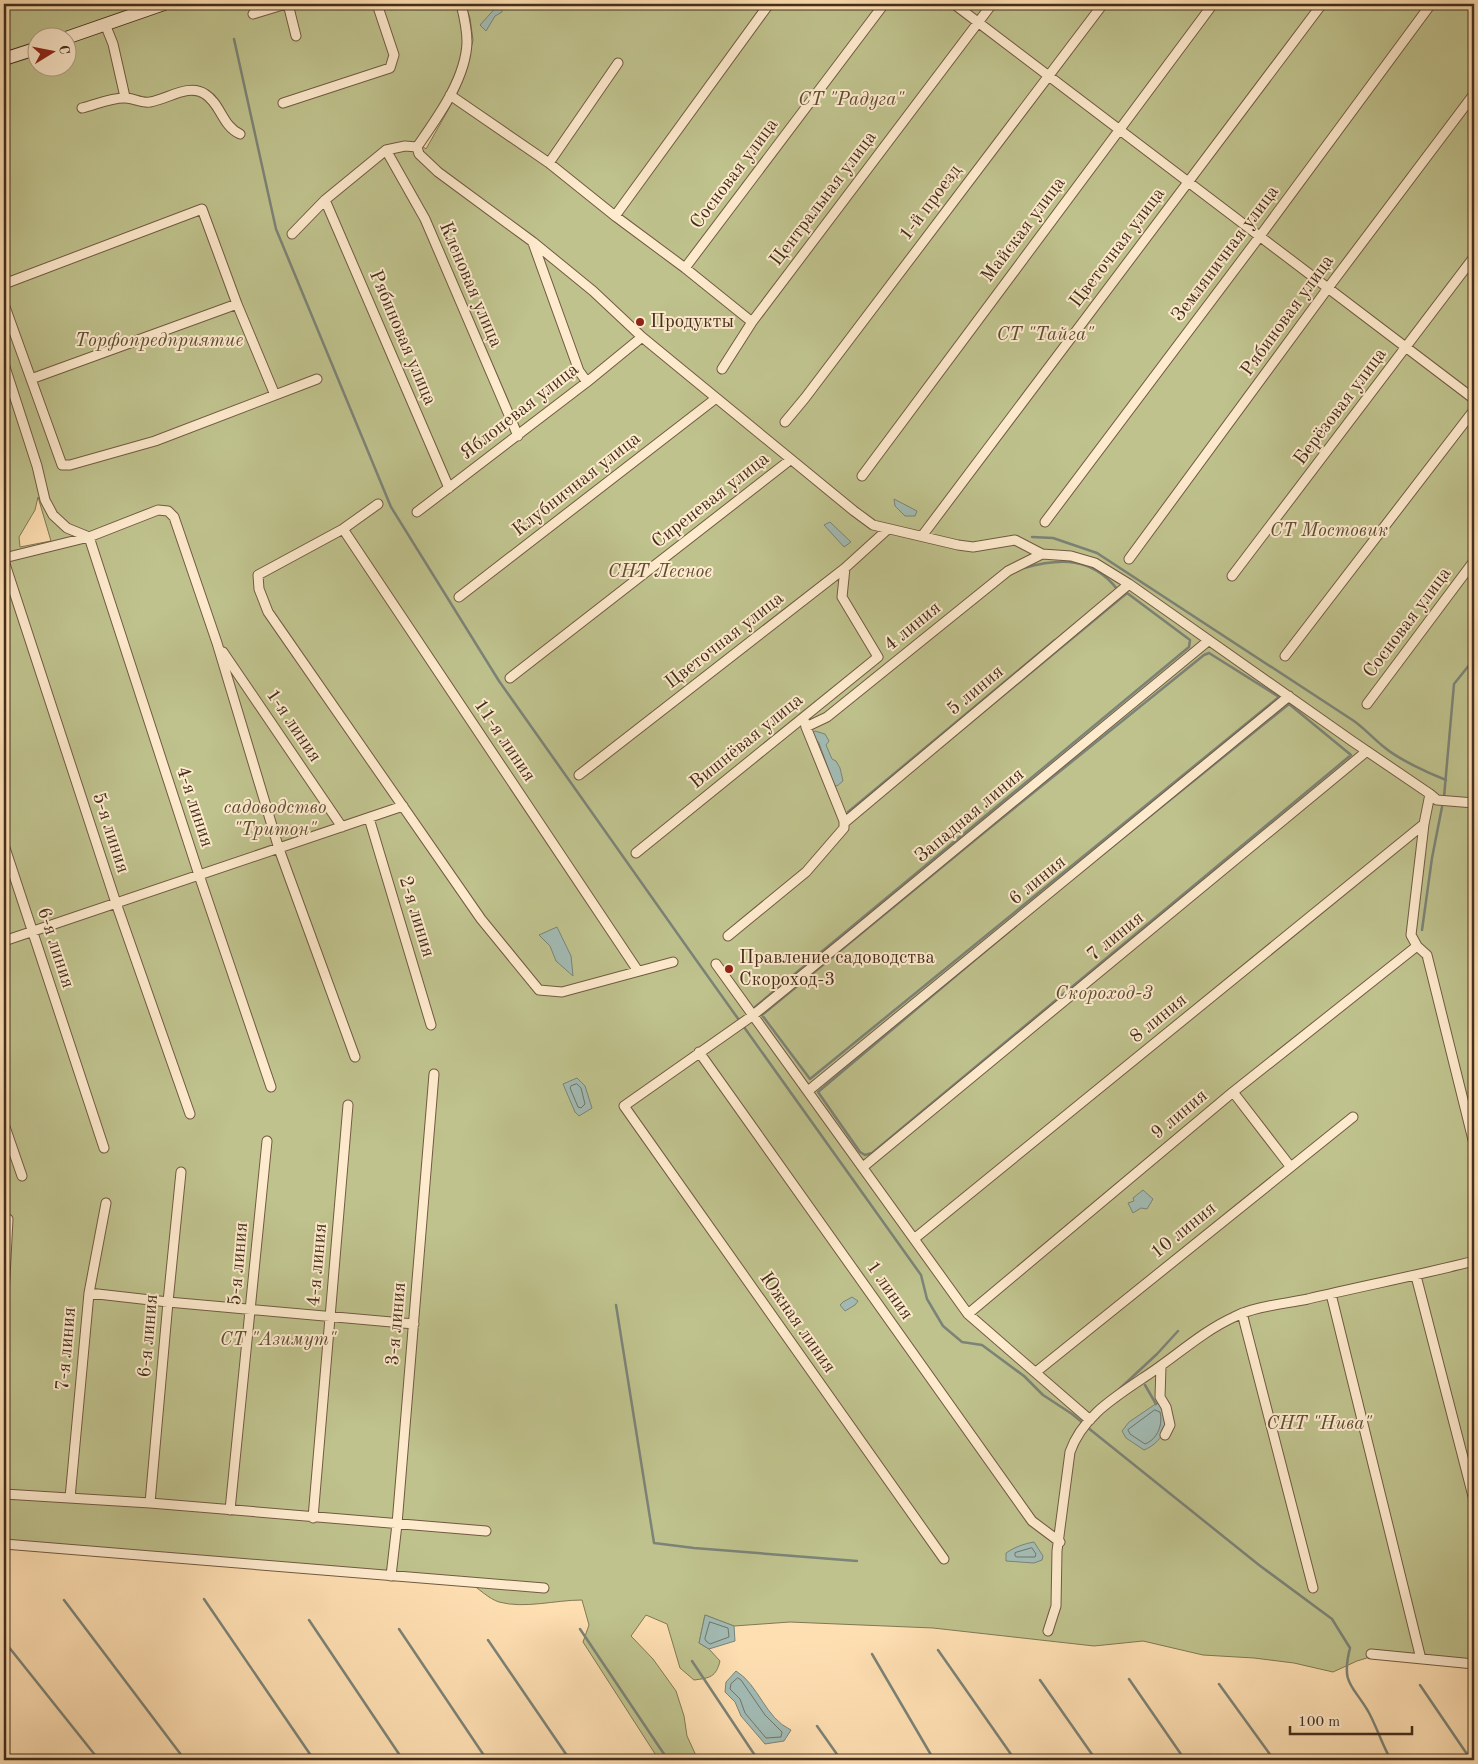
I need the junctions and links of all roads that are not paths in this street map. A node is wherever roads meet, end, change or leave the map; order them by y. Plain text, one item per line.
1 (164, 4) edge
2 (287, 4) edge
3 (377, 4) edge
4 (461, 4) edge
5 (769, 4) edge
6 (884, 4) edge
7 (954, 4) edge
8 (992, 4) edge
9 (1104, 4) edge
10 (1213, 4) edge
11 (1322, 4) edge
12 (1431, 4) edge
13 (253, 14) dead end
14 (979, 22) junction
15 (106, 24) junction
16 (78, 34) edge
17 (296, 36) dead end
18 (28, 52) edge
19 (4, 60) edge
20 (618, 63) dead end
21 (1049, 76) junction
22 (450, 94) junction
23 (1474, 94) edge
24 (125, 97) junction
25 (283, 103) dead end
26 (82, 108) dead end
27 (1119, 129) junction
28 (240, 134) dead end
29 (417, 148) junction
30 (386, 150) junction
31 (549, 163) junction
32 (1189, 182) junction
33 (325, 200) junction
34 (615, 216) junction
35 (292, 234) dead end
36 (1260, 236) junction
37 (533, 242) junction
38 (1474, 256) edge
39 (685, 268) junction
40 (4, 284) edge
41 (1328, 288) junction
42 (4, 304) edge
43 (237, 304) junction
44 (752, 322) junction
45 (642, 337) junction
46 (1406, 347) junction
47 (4, 364) edge
48 (722, 369) dead end
49 (31, 379) junction
50 (317, 379) dead end
51 (587, 382) junction
52 (275, 395) junction
53 (715, 399) junction
54 (1474, 399) edge
55 (1474, 410) edge
56 (785, 422) dead end
57 (518, 436) junction
58 (790, 460) junction
59 (862, 476) dead end
60 (449, 488) junction
61 (378, 504) dead end
62 (417, 512) dead end
63 (1045, 522) dead end
64 (343, 529) junction
65 (888, 529) junction
66 (922, 536) junction
67 (89, 537) junction
68 (1042, 554) junction
69 (4, 559) edge
70 (1129, 559) dead end
71 (1474, 561) edge
72 (845, 568) junction
73 (1232, 576) dead end
74 (1129, 584) junction
75 (459, 597) dead end
76 (1208, 641) junction
77 (217, 643) junction
78 (1285, 656) dead end
79 (510, 678) dead end
80 (1289, 696) junction
81 (1367, 704) dead end
82 (805, 716) junction
83 (806, 726) junction
84 (1367, 751) junction
85 (579, 775) dead end
86 (1430, 794) junction
87 (1474, 804) edge
88 (403, 806) junction
89 (369, 818) junction
90 (844, 823) junction
91 (1424, 824) junction
92 (342, 827) junction
93 (4, 845) edge
94 (278, 848) junction
95 (636, 853) dead end
96 (199, 875) junction
97 (116, 904) junction
98 (32, 932) junction
99 (728, 936) dead end
100 (4, 941) edge
101 (1417, 946) junction
102 (673, 962) dead end
103 (716, 964) dead end
104 (638, 971) junction
105 (744, 1021) junction
106 (431, 1025) dead end
107 (699, 1052) junction
108 (355, 1057) dead end
109 (434, 1074) dead end
110 (271, 1086) dead end
111 (808, 1091) junction
112 (1232, 1092) junction
113 (348, 1105) dead end
114 (624, 1106) joint
115 (190, 1114) dead end
116 (1353, 1117) dead end
117 (4, 1124) edge
118 (267, 1141) dead end
119 (1474, 1144) edge
120 (104, 1148) dead end
121 (1290, 1166) junction
122 (863, 1167) junction
123 (182, 1172) dead end
124 (22, 1176) dead end
125 (106, 1203) dead end
126 (8, 1219) dead end
127 (914, 1239) junction
128 (1474, 1262) edge
129 (1416, 1276) junction
130 (88, 1293) junction
131 (1330, 1294) junction
132 (4, 1297) edge
133 (168, 1302) junction
134 (251, 1309) junction
135 (1242, 1313) junction
136 (968, 1314) junction
137 (330, 1317) junction
138 (414, 1324) junction
139 (1161, 1366) junction
140 (1036, 1372) junction
141 (1086, 1421) junction
142 (1165, 1435) dead end
143 (4, 1494) edge
144 (70, 1498) junction
145 (1474, 1500) edge
146 (150, 1503) junction
147 (230, 1510) junction
148 (313, 1518) junction
149 (397, 1524) junction
150 (486, 1531) dead end
151 (1060, 1542) junction
152 (4, 1544) edge
153 (944, 1559) dead end
154 (391, 1576) junction
155 (544, 1588) dead end
156 (1313, 1588) dead end
157 (1048, 1631) dead end
158 (1371, 1654) dead end
159 (1421, 1659) junction
160 (1474, 1664) edge

1 - 15 main road
2 - 13 street
2 - 17 street
3 - 25 street
4 - 22 street
5 - 34 street
6 - 39 street, Сосновая улица
7 - 14 street
8 - 14 street, Центральная улица
9 - 21 street, 1-й проезд
10 - 27 street, Майская улица
11 - 32 street, Цветочная улица
12 - 36 street, Земляничная улица
14 - 21 street
14 - 44 street, Центральная улица
15 - 16 main road
15 - 24 street
18 - 19 main road
20 - 31 street
21 - 27 street
21 - 56 street, 1-й проезд
22 - 29 street
22 - 31 street
23 - 41 street, Рябиновая улица
24 - 26 street
24 - 28 street
27 - 32 street
27 - 59 street, Майская улица
29 - 30 street
29 - 37 street
30 - 33 street
30 - 57 street, Кленовая улица
31 - 34 street
32 - 36 street
32 - 66 street, Цветочная улица
33 - 35 street
33 - 60 street, Рябиновая улица
34 - 39 street
36 - 41 street
36 - 63 street, Земляничная улица
37 - 45 street
37 - 51 street
38 - 46 street, Берёзовая улица
39 - 44 street
40 - 43 street
41 - 46 street
41 - 70 street, Рябиновая улица
42 - 49 street
43 - 49 street
43 - 52 street
44 - 48 street, Центральная улица
45 - 51 street, Яблоневая улица
45 - 53 street
46 - 54 street
46 - 73 street, Берёзовая улица
47 - 67 street
49 - 52 street
50 - 52 street
51 - 57 street, Яблоневая улица
53 - 58 street
53 - 75 street, Клубничная улица
55 - 78 street
57 - 60 street, Яблоневая улица
58 - 65 street
58 - 79 street, Сиреневая улица
60 - 62 street, Яблоневая улица
61 - 64 street
64 - 88 street
64 - 104 street, 11-я линия
65 - 66 street
65 - 72 street, Цветочная улица
66 - 68 street
67 - 69 street
67 - 77 street
67 - 96 street, 4-я линия
68 - 74 street
68 - 83 street, 4 линия
69 - 97 street, 5-я линия
71 - 81 street, Сосновая улица
72 - 82 street, Вишнёвая улица
72 - 85 street, Цветочная улица
74 - 76 street
74 - 90 street, 5 линия
76 - 80 street
76 - 105 street, Западная линия
77 - 92 street, 1-я линия
77 - 94 street
80 - 84 street
80 - 111 street, 6 линия
82 - 83 street
82 - 95 street, Вишнёвая улица
83 - 90 street
84 - 86 street
84 - 122 street, 7 линия
86 - 87 street
86 - 91 street
88 - 89 street
88 - 104 street
89 - 92 street
89 - 106 street, 2-я линия
90 - 99 street, 5 линия
91 - 101 street
91 - 127 street, 8 линия
92 - 94 street
93 - 98 street, 6-я линия
94 - 96 street
94 - 108 street
96 - 97 street
96 - 110 street, 4-я линия
97 - 98 street
97 - 115 street, 5-я линия
98 - 100 street
98 - 120 street, 6-я линия
101 - 112 street, 9 линия
101 - 119 street
102 - 104 street
103 - 105 street
105 - 107 street, Западная линия
105 - 111 street
107 - 114 street, Западная линия
107 - 151 street, 1 линия
109 - 138 street, 3-я линия
111 - 122 street
112 - 121 street
112 - 136 street, 9 линия
113 - 137 street, 4-я линия
114 - 153 street, Южная линия
116 - 121 street, 10 линия
117 - 124 street
118 - 134 street, 5-я линия
121 - 140 street, 10 линия
122 - 127 street
123 - 133 street, 6-я линия
125 - 130 street, 7-я линия
126 - 132 street
127 - 136 street
128 - 129 street
129 - 131 street
129 - 145 street
130 - 133 street
130 - 144 street, 7-я линия
131 - 135 street
131 - 159 street
133 - 134 street
133 - 146 street, 6-я линия
134 - 137 street
134 - 147 street, 5-я линия
135 - 139 street
135 - 156 street
136 - 140 street
137 - 138 street
137 - 148 street, 4-я линия
138 - 149 street, 3-я линия
139 - 141 street
139 - 142 street
140 - 141 street
141 - 151 street
143 - 144 street
144 - 146 street
146 - 147 street
147 - 148 street
148 - 149 street
149 - 150 street
149 - 154 street, 3-я линия
151 - 157 street
152 - 154 street
154 - 155 street
158 - 159 street
159 - 160 street

